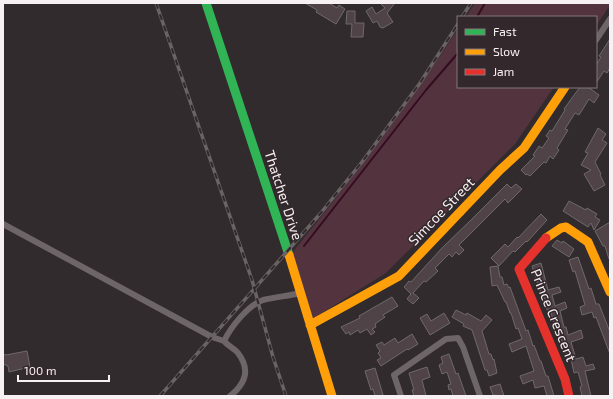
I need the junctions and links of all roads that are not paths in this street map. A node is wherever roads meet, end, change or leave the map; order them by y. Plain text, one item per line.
1 (206, 3) edge
2 (610, 19) edge
3 (597, 38) edge
4 (564, 88) edge
5 (3, 224) edge
6 (610, 292) edge
7 (301, 293) junction
8 (310, 325) junction
9 (224, 341) junction
10 (230, 396) edge
11 (332, 396) edge
12 (401, 396) edge
13 (480, 396) edge
14 (569, 396) edge

1 - 7 street, Thatcher Drive
2 - 3 street
4 - 8 street, Simcoe Street
5 - 9 street
6 - 14 street, Prince Crescent
7 - 8 street, Thatcher Drive
7 - 9 street
8 - 11 street, Thatcher Drive
9 - 10 street
12 - 13 street

